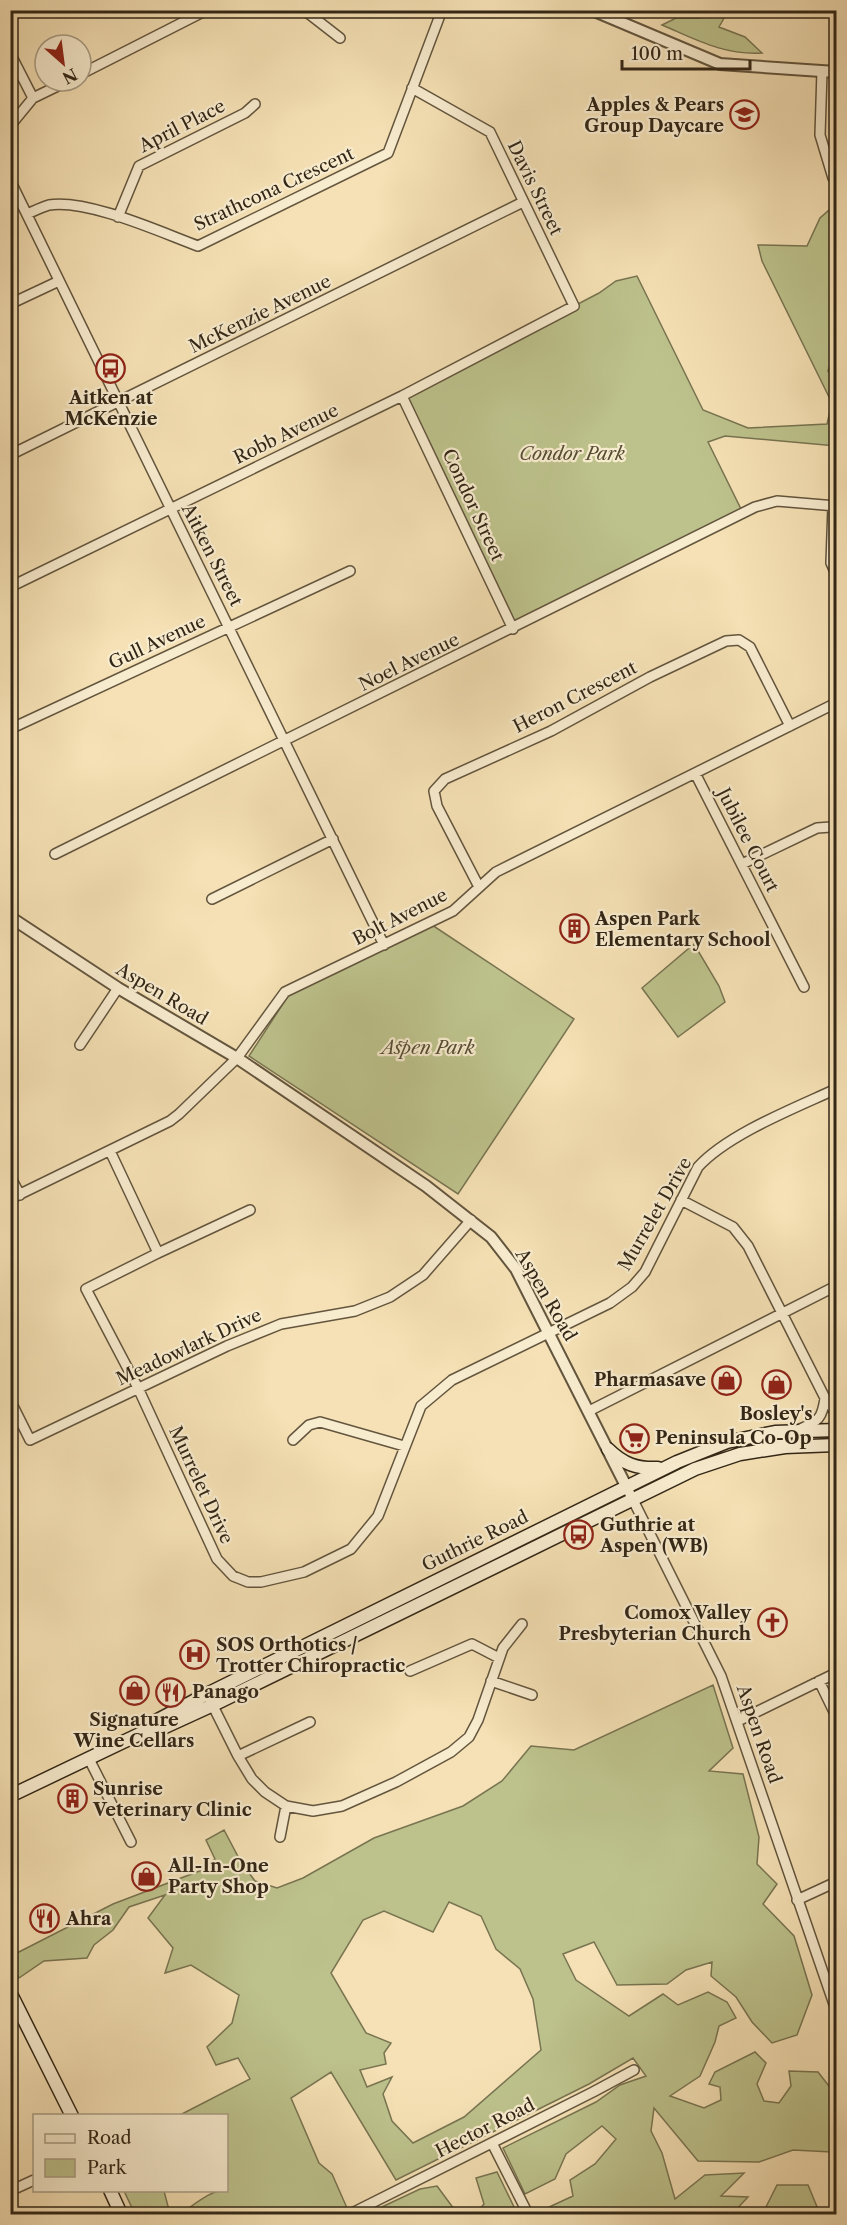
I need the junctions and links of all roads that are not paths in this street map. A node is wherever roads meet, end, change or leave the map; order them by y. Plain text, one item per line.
1 (207, 10) edge
2 (303, 10) edge
3 (442, 10) edge
4 (592, 10) edge
5 (340, 39) dead end
6 (10, 53) edge
7 (93, 68) edge
8 (822, 71) junction
9 (837, 72) edge
10 (412, 88) junction
11 (45, 93) edge
12 (33, 99) junction
13 (255, 104) dead end
14 (10, 126) edge
15 (837, 177) edge
16 (10, 180) edge
17 (523, 202) junction
18 (27, 214) junction
19 (118, 217) junction
20 (59, 281) junction
21 (10, 304) edge
22 (574, 306) joint
23 (402, 396) junction
24 (118, 402) junction
25 (10, 455) edge
26 (835, 506) edge
27 (171, 510) junction
28 (350, 571) dead end
29 (837, 574) edge
30 (10, 587) edge
31 (229, 627) junction
32 (513, 629) junction
33 (837, 703) edge
34 (790, 726) junction
35 (10, 729) edge
36 (285, 742) junction
37 (695, 773) junction
38 (837, 831) edge
39 (333, 839) junction
40 (56, 855) dead end
41 (742, 864) junction
42 (478, 886) junction
43 (212, 899) dead end
44 (10, 917) edge
45 (384, 945) junction
46 (804, 987) dead end
47 (118, 988) junction
48 (80, 1046) dead end
49 (237, 1058) junction
50 (837, 1089) edge
51 (110, 1150) junction
52 (10, 1176) edge
53 (15, 1197) edge
54 (681, 1200) junction
55 (250, 1210) dead end
56 (471, 1220) junction
57 (158, 1252) junction
58 (837, 1286) edge
59 (783, 1313) junction
60 (549, 1331) junction
61 (138, 1388) junction
62 (825, 1398) junction
63 (10, 1400) edge
64 (589, 1412) junction
65 (837, 1413) edge
66 (837, 1430) edge
67 (794, 1431) junction
68 (293, 1440) dead end
69 (837, 1445) edge
70 (404, 1446) junction
71 (608, 1449) junction
72 (665, 1467) junction
73 (626, 1486) junction
74 (633, 1499) junction
75 (522, 1624) dead end
76 (500, 1658) junction
77 (410, 1671) dead end
78 (837, 1673) edge
79 (491, 1681) junction
80 (819, 1681) junction
81 (532, 1695) dead end
82 (210, 1700) junction
83 (837, 1716) edge
84 (738, 1721) junction
85 (310, 1722) dead end
86 (238, 1756) junction
87 (89, 1759) junction
88 (10, 1797) edge
89 (286, 1806) junction
90 (280, 1837) dead end
91 (131, 1842) dead end
92 (837, 1882) edge
93 (797, 1900) junction
94 (10, 1992) edge
95 (837, 2010) edge
96 (634, 2070) dead end
97 (71, 2114) edge
98 (492, 2143) junction
99 (33, 2180) edge
100 (10, 2191) edge
101 (111, 2192) edge
102 (122, 2214) edge
103 (350, 2214) edge
104 (528, 2214) edge

1 - 7 street
2 - 5 street
3 - 10 street, Strathcona Crescent
4 - 8 street
6 - 12 street
8 - 9 street
8 - 15 street
10 - 17 street, Davis Street
10 - 19 street, Strathcona Crescent
11 - 12 street
12 - 14 street
13 - 19 street, April Place
16 - 18 street, Aitken Street
17 - 22 street, Davis Street
17 - 24 street, McKenzie Avenue
18 - 19 street, Strathcona Crescent
18 - 20 street, Aitken Street
20 - 21 street
20 - 24 street, Aitken Street
22 - 23 street, Robb Avenue
23 - 27 street, Robb Avenue
23 - 32 street, Condor Street
24 - 25 street, McKenzie Avenue
24 - 27 street, Aitken Street
26 - 29 street
26 - 32 street, Noel Avenue
27 - 30 street, Robb Avenue
27 - 31 street, Aitken Street
28 - 31 street, Gull Avenue
31 - 35 street, Gull Avenue
31 - 36 street, Aitken Street
32 - 36 street, Noel Avenue
33 - 34 street, Bolt Avenue
34 - 37 street, Bolt Avenue
34 - 42 street, Heron Crescent
36 - 39 street, Aitken Street
36 - 40 street, Noel Avenue
37 - 41 street, Jubilee Court
37 - 42 street, Bolt Avenue
38 - 41 street
39 - 43 street
39 - 45 street, Aitken Street
41 - 46 street, Jubilee Court
42 - 45 street, Bolt Avenue
44 - 47 street, Aspen Road
45 - 49 street, Bolt Avenue
47 - 48 street
47 - 49 street, Aspen Road
49 - 51 street, Bolt Avenue
49 - 56 street, Aspen Road
50 - 54 street, Murrelet Drive
51 - 53 street, Bolt Avenue
51 - 57 street
52 - 53 street
54 - 59 street
54 - 60 street, Murrelet Drive
55 - 57 street
56 - 60 street, Aspen Road
56 - 61 street, Meadowlark Drive
57 - 61 street, Murrelet Drive
58 - 59 street
59 - 62 street
59 - 64 street
60 - 64 street, Aspen Road
60 - 70 street, Murrelet Drive
61 - 63 street, Meadowlark Drive
61 - 70 street, Murrelet Drive
62 - 65 street
62 - 67 street
64 - 71 street, Aspen Road
66 - 67 main road, Guthrie Road
67 - 72 main road, Guthrie Road
68 - 70 street
69 - 74 main road, Guthrie Road
71 - 72 main road
71 - 73 street, Aspen Road
72 - 73 main road, Guthrie Road
73 - 74 street, Aspen Road
73 - 82 main road, Guthrie Road
74 - 82 main road, Guthrie Road
74 - 84 street, Aspen Road
75 - 76 street
76 - 77 street
76 - 79 street
78 - 80 street
79 - 81 street
79 - 89 street
80 - 83 street
80 - 84 street
82 - 86 street
82 - 87 main road, Guthrie Road
84 - 93 street, Aspen Road
85 - 86 street
86 - 89 street
87 - 88 main road, Guthrie Road
87 - 91 street
89 - 90 street
92 - 93 street
93 - 95 street, Aspen Road
94 - 97 main road
96 - 98 street, Hector Road
98 - 103 street, Hector Road
98 - 104 street
99 - 100 street
101 - 102 main road

